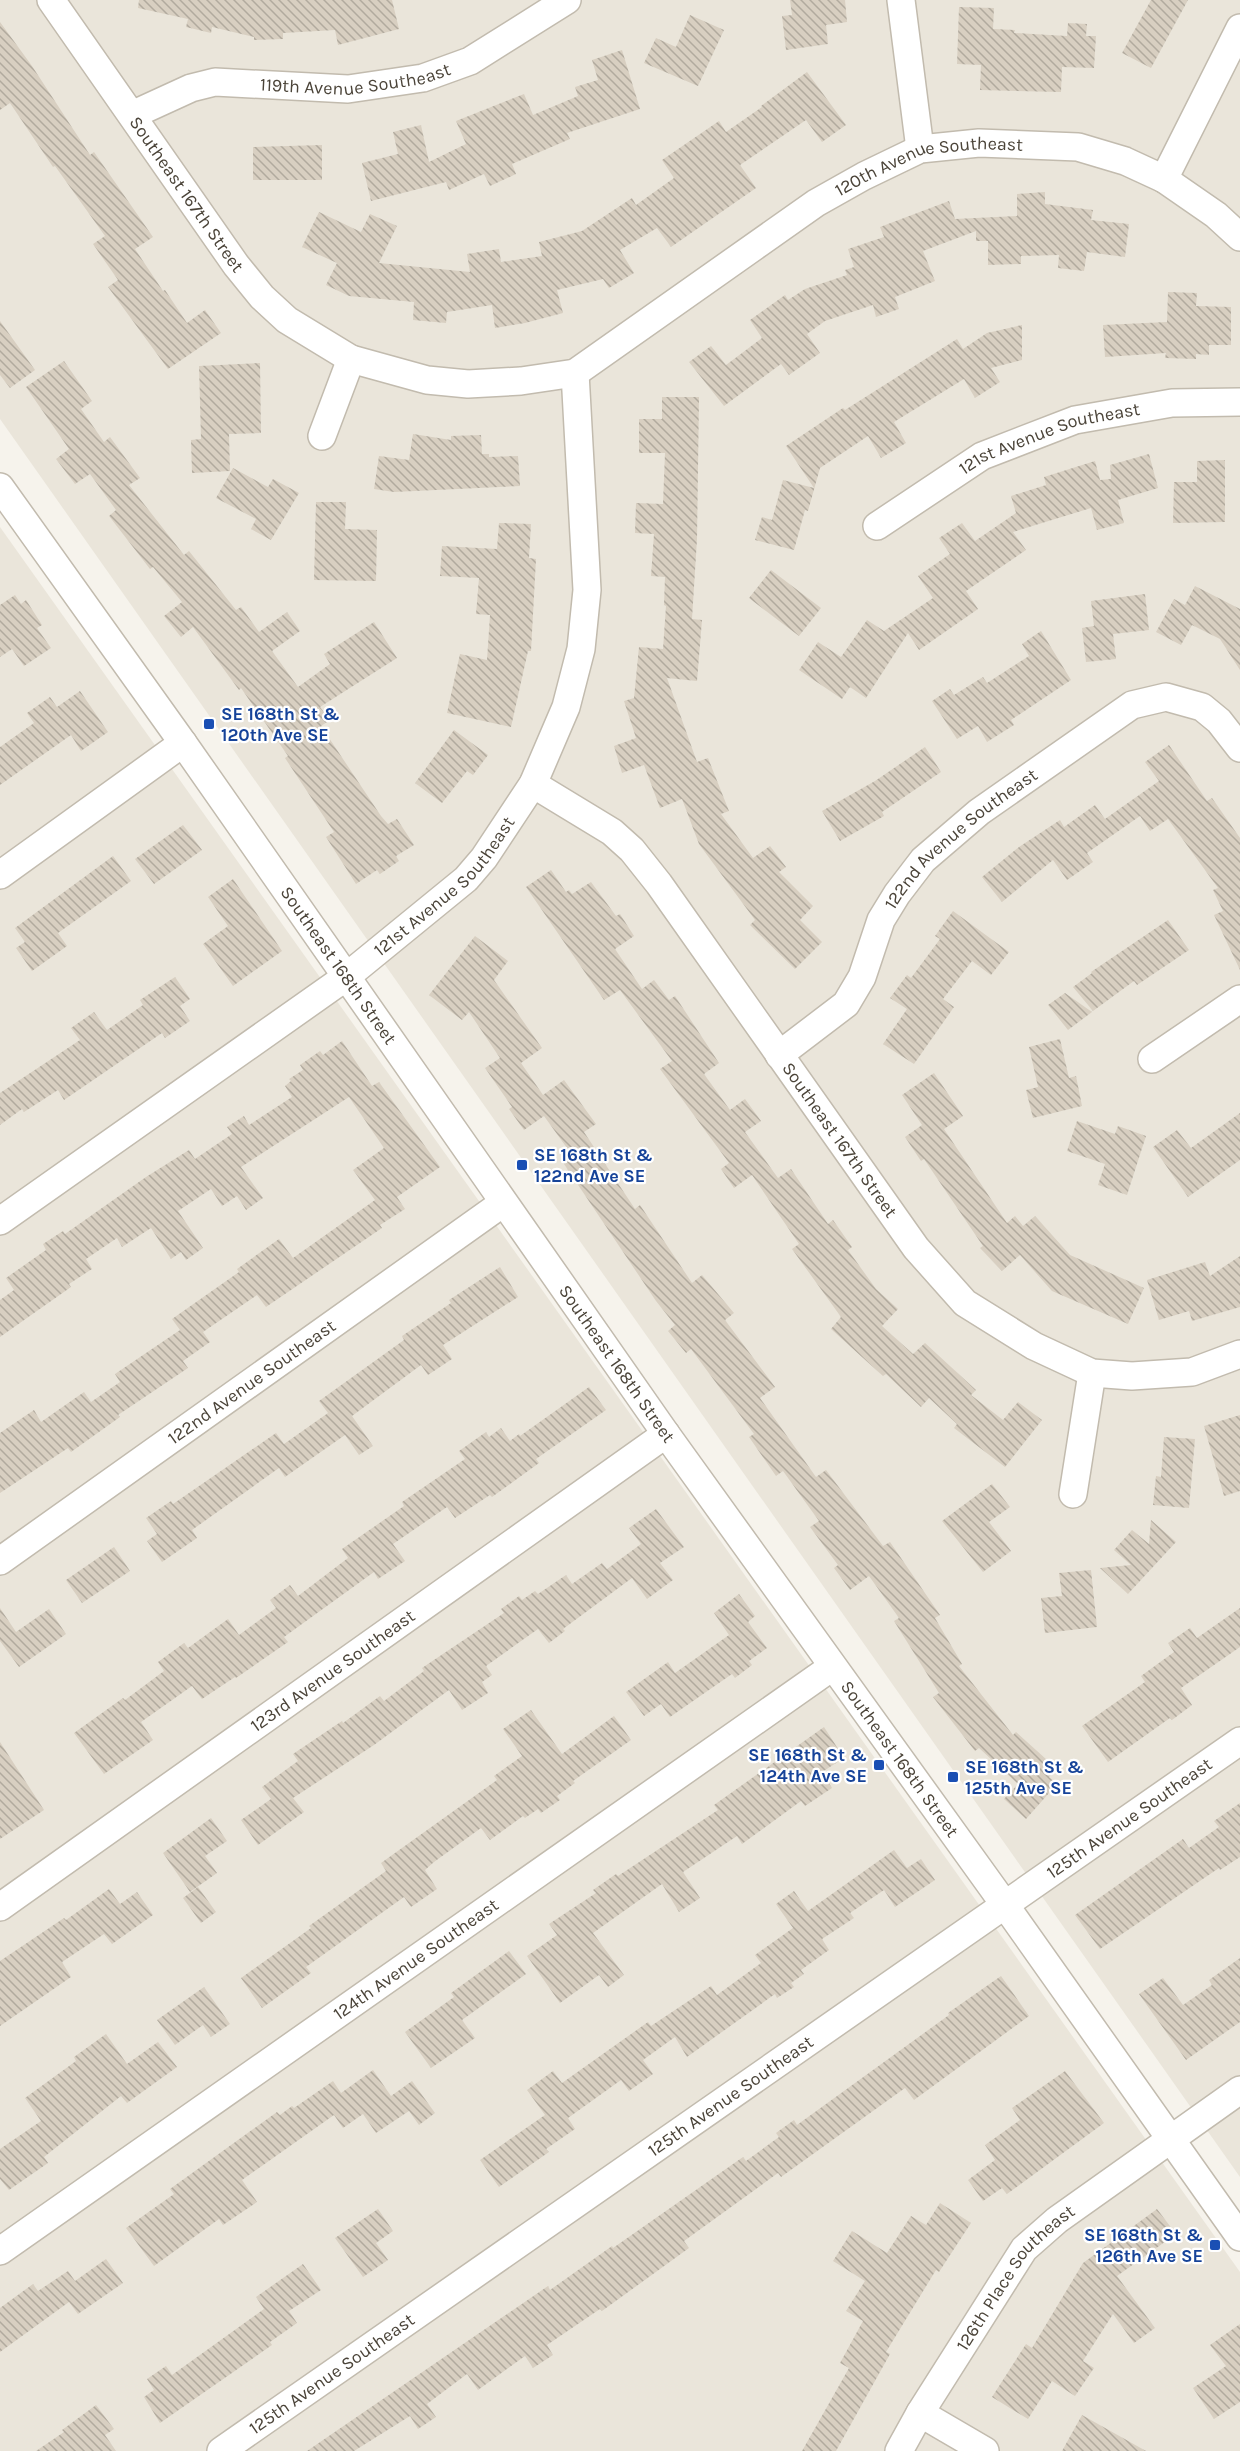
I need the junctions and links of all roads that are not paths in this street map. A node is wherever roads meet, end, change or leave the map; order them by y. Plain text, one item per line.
1 (51, 0) edge
2 (567, 0) edge
3 (901, 0) edge
4 (1240, 28) edge
5 (132, 115) junction
6 (920, 148) junction
7 (1164, 179) junction
8 (1240, 237) edge
9 (351, 359) junction
10 (575, 373) junction
11 (1240, 402) edge
12 (322, 436) dead end
13 (0, 487) edge
14 (877, 526) dead end
15 (183, 743) junction
16 (1240, 748) edge
17 (533, 784) junction
18 (0, 874) edge
19 (346, 977) junction
20 (1240, 999) edge
21 (779, 1055) junction
22 (1152, 1059) dead end
23 (503, 1203) junction
24 (0, 1221) edge
25 (1240, 1354) edge
26 (1092, 1373) junction
27 (666, 1434) junction
28 (1073, 1494) dead end
29 (0, 1561) edge
30 (832, 1667) junction
31 (1240, 1741) edge
32 (1005, 1905) junction
33 (0, 1907) edge
34 (1240, 2090) edge
35 (1169, 2139) junction
36 (1240, 2237) edge
37 (0, 2251) edge
38 (920, 2414) junction
39 (221, 2451) edge
40 (899, 2451) edge
41 (985, 2451) edge

1 - 5 street, Southeast 167th Street
2 - 5 street, 119th Avenue Southeast
3 - 6 street
4 - 7 street
5 - 9 street, Southeast 167th Street
6 - 7 street, 120th Avenue Southeast
6 - 10 street, 120th Avenue Southeast
7 - 8 street, 120th Avenue Southeast
9 - 10 street, Southeast 167th Street
9 - 12 street
10 - 17 street, 121st Avenue Southeast
11 - 14 street, 121st Avenue Southeast
13 - 15 street, Southeast 168th Street
15 - 18 street
15 - 19 street, Southeast 168th Street
16 - 21 street, 122nd Avenue Southeast
17 - 19 street, 121st Avenue Southeast
17 - 21 street, Southeast 167th Street
19 - 23 street, Southeast 168th Street
19 - 24 street, 121st Avenue Southeast
20 - 22 street
21 - 26 street, Southeast 167th Street
23 - 27 street, Southeast 168th Street
23 - 29 street, 122nd Avenue Southeast
25 - 26 street
26 - 28 street
27 - 30 street, Southeast 168th Street
27 - 33 street, 123rd Avenue Southeast
30 - 32 street, Southeast 168th Street
30 - 37 street, 124th Avenue Southeast
31 - 32 street, 125th Avenue Southeast
32 - 35 street, Southeast 168th Street
32 - 39 street, 125th Avenue Southeast
34 - 35 street, 126th Place Southeast
35 - 36 street, Southeast 168th Street
35 - 38 street, 126th Place Southeast
38 - 40 street, 126th Place Southeast
38 - 41 street

